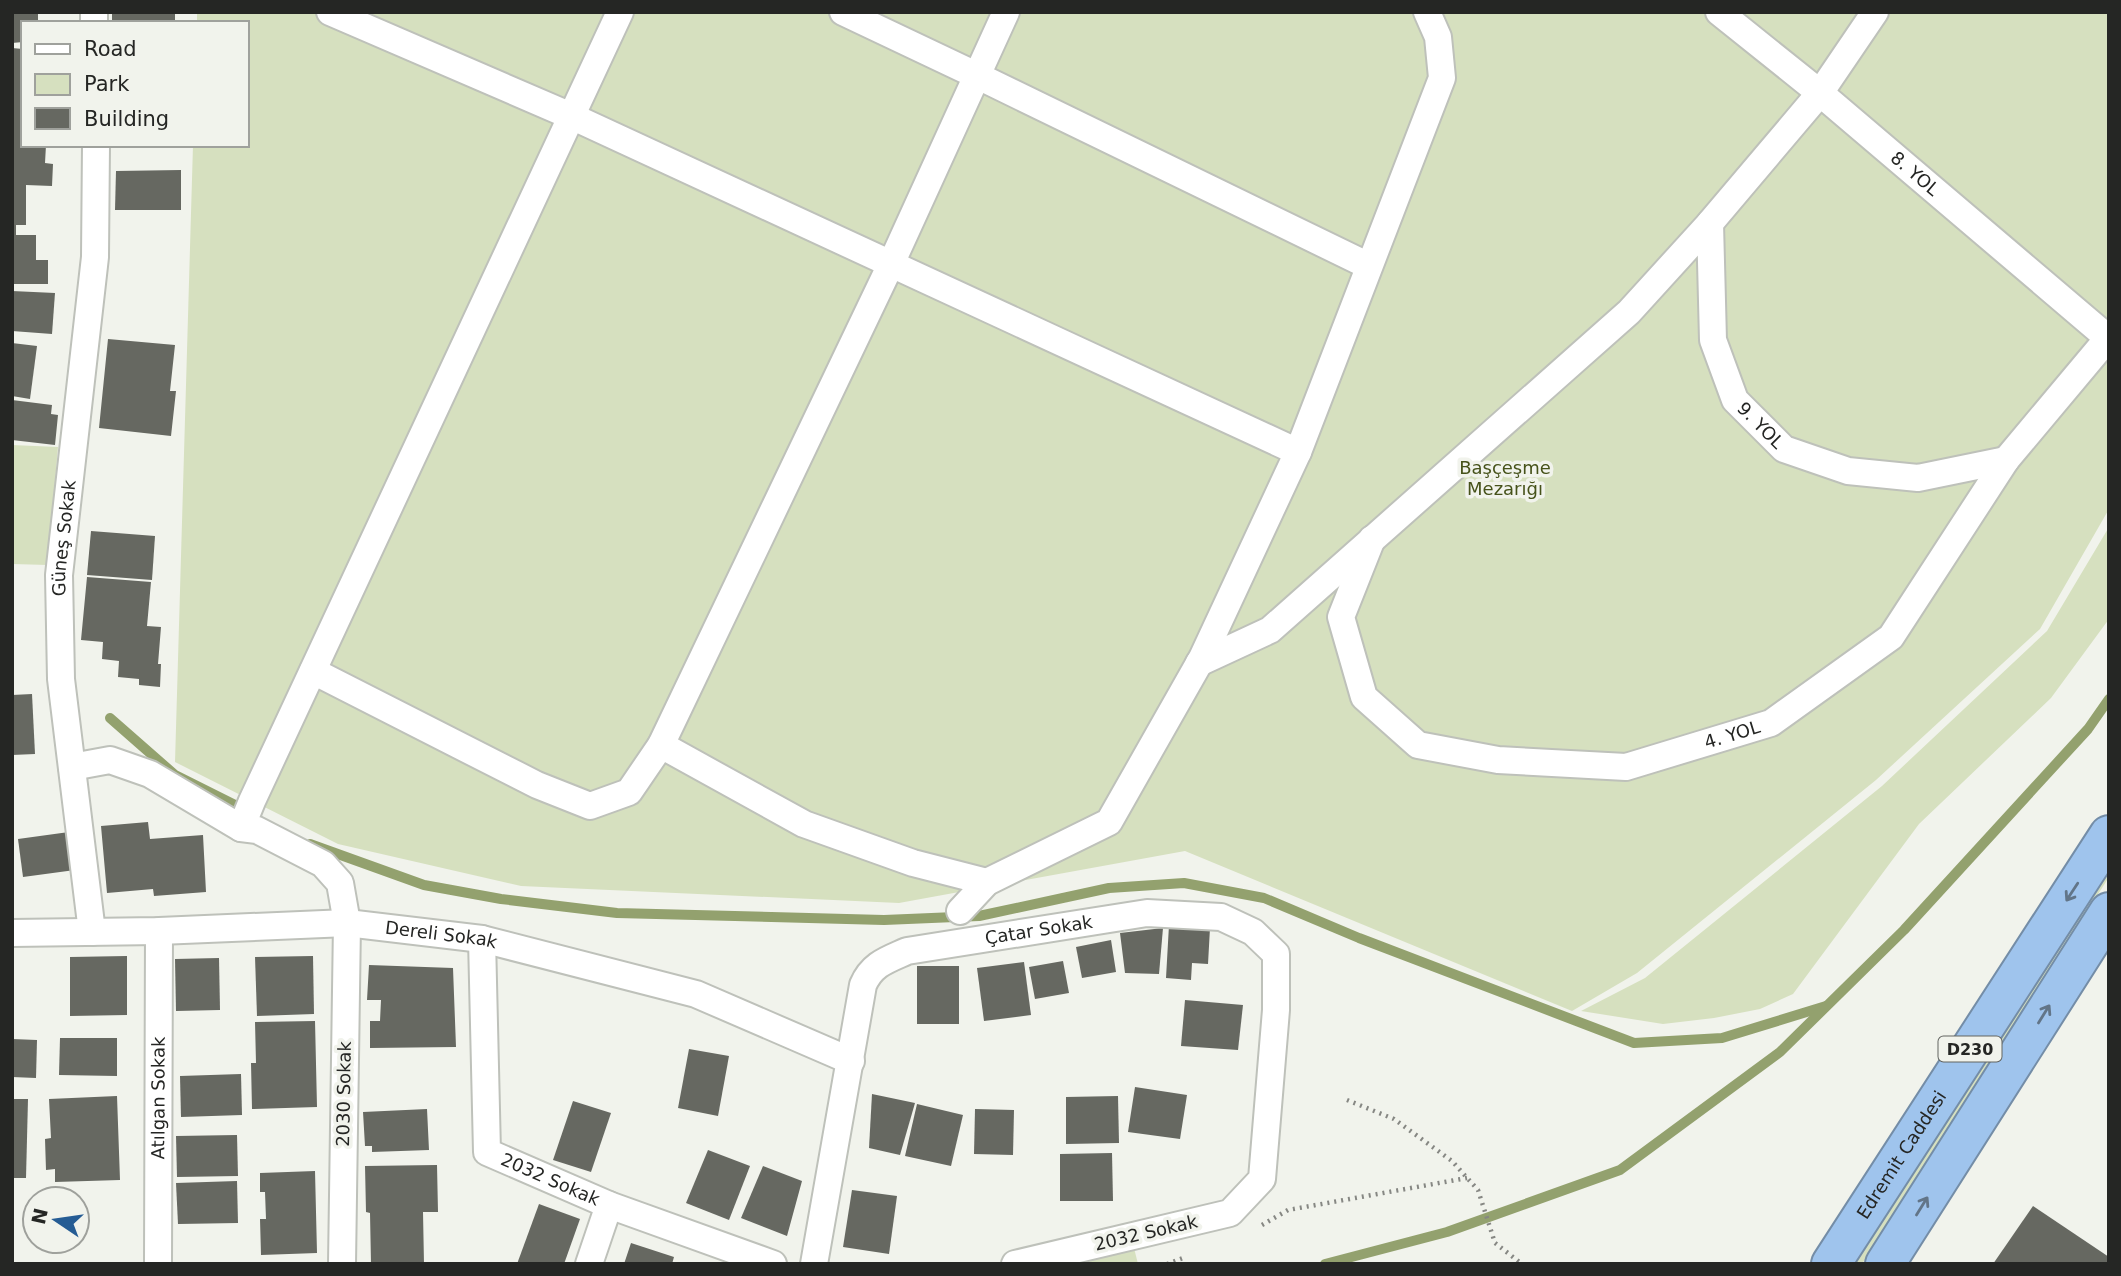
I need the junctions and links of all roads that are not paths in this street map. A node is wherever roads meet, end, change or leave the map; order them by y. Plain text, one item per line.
1 (330, 12) edge
2 (620, 12) edge
3 (843, 12) edge
4 (1006, 12) edge
5 (1427, 12) edge
6 (1719, 12) edge
7 (1854, 12) edge
8 (1875, 12) edge
9 (1854, 44) junction
10 (978, 75) junction
11 (1820, 93) junction
12 (571, 116) junction
13 (96, 147) edge
14 (1710, 223) junction
15 (891, 264) junction
16 (1369, 266) junction
17 (2108, 338) edge
18 (1297, 452) junction
19 (2006, 460) junction
20 (1372, 539) junction
21 (1199, 663) junction
22 (313, 671) junction
23 (661, 745) junction
24 (72, 767) junction
25 (245, 816) junction
26 (2109, 835) edge
27 (987, 882) junction
28 (960, 911) dead end
29 (2109, 912) edge
30 (346, 923) junction
31 (159, 931) junction
32 (92, 932) junction
33 (12, 933) edge
34 (482, 939) junction
35 (851, 1061) junction
36 (1262, 1179) joint
37 (609, 1205) junction
38 (158, 1264) edge
39 (342, 1264) edge
40 (589, 1264) edge
41 (773, 1264) edge
42 (814, 1264) edge
43 (1015, 1264) edge
44 (1831, 1264) edge
45 (1885, 1264) edge

1 - 12 street
2 - 12 street
3 - 10 street
4 - 10 street
5 - 16 street
6 - 11 street, 8. YOL
7 - 9 street
8 - 9 street
9 - 11 street
10 - 15 street
10 - 16 street
11 - 14 street
11 - 17 street, 8. YOL
12 - 15 street
12 - 22 street
13 - 24 street, Güneş Sokak
14 - 19 street, 9. YOL
14 - 20 street
15 - 18 street
15 - 23 street
16 - 18 street
17 - 19 street, 4. YOL
18 - 21 street
19 - 20 street, 4. YOL
20 - 21 street
21 - 27 street
22 - 23 street
22 - 25 street
23 - 27 street
24 - 25 street, 2030 Sokak
24 - 32 street, Güneş Sokak
25 - 30 street, 2030 Sokak
26 -> 44 highway, Edremit Caddesi / D230
27 - 28 street
45 -> 29 highway, D230
30 - 31 street, Dereli Sokak
30 - 34 street, Dereli Sokak
30 - 39 street, 2030 Sokak
31 - 32 street, Dereli Sokak
31 - 38 street, Atılgan Sokak
32 - 33 street, Dereli Sokak
34 - 35 street, Dereli Sokak
34 - 37 street, 2032 Sokak
35 - 36 street, Çatar Sokak
35 - 42 street, Çatar Sokak
36 - 43 street, 2032 Sokak
37 - 40 street
37 - 41 street, 2032 Sokak

